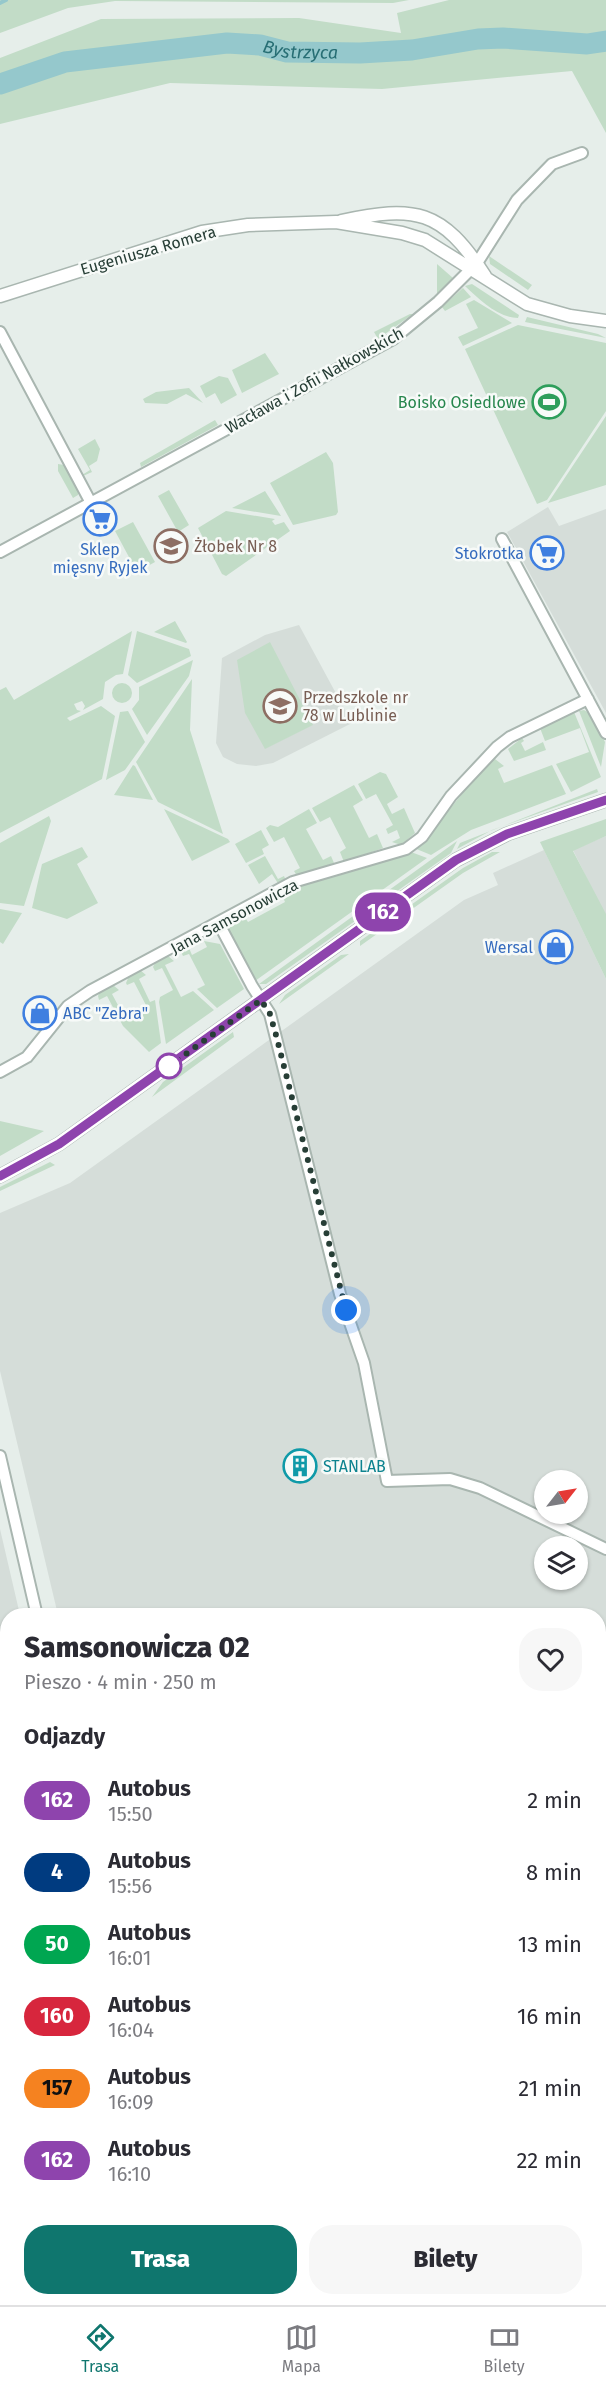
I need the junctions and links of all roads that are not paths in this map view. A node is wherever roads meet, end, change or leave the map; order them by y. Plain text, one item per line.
1 (582, 153) dead end
2 (336, 222) junction
3 (474, 267) junction
4 (0, 296) edge
5 (606, 321) edge
6 (0, 332) edge
7 (91, 503) junction
8 (502, 539) dead end
9 (0, 552) edge
10 (588, 699) junction
11 (606, 733) edge
12 (606, 800) edge
13 (219, 924) junction
14 (261, 1000) junction
15 (0, 1072) edge
16 (0, 1176) edge
17 (0, 1456) edge
18 (606, 1549) edge
19 (35, 1608) edge

1 - 3 street, Wacława i Zofii Nałkowskich
2 - 3 street, Eugeniusza Romera
2 - 3 street, Eugeniusza Romera
2 - 4 street, Eugeniusza Romera
3 - 5 street, Eugeniusza Romera
3 - 7 street, Wacława i Zofii Nałkowskich
6 - 7 street
7 - 9 street, Wacława i Zofii Nałkowskich
8 - 10 street
10 - 11 street
10 - 13 street, Jana Samsonowicza
12 - 14 street
13 - 14 street
13 - 15 street, Jana Samsonowicza
14 - 16 street
14 - 18 street
17 - 19 street

